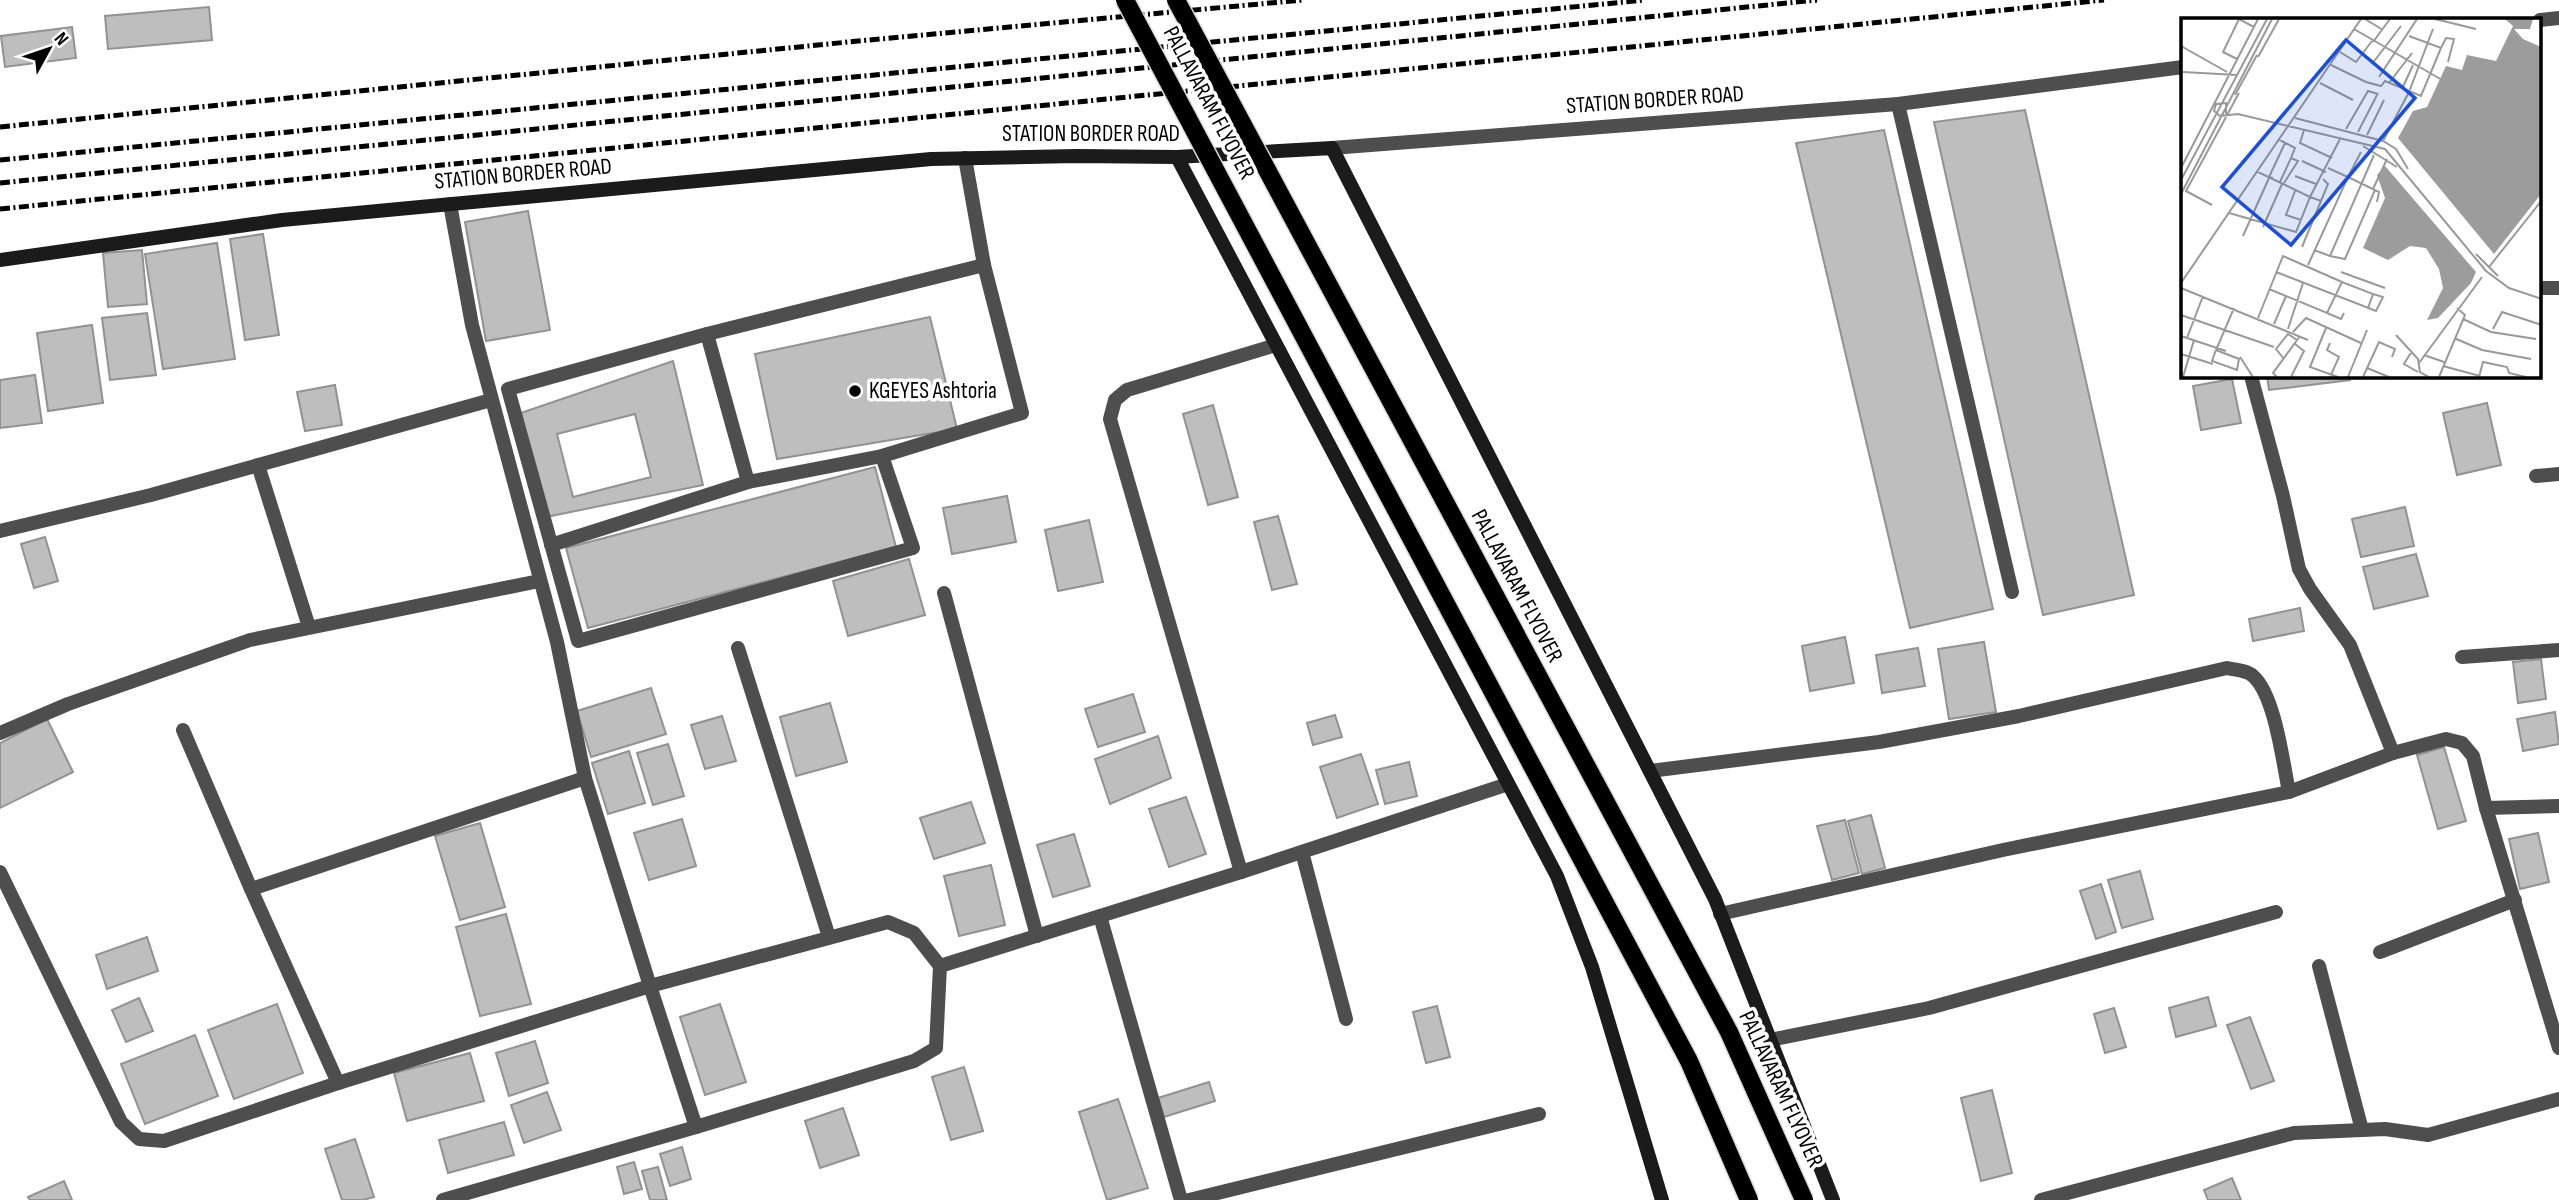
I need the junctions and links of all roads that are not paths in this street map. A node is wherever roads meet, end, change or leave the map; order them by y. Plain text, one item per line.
1 (1125, 0) edge
2 (1176, 0) edge
3 (2181, 67) edge
4 (1898, 104) junction
5 (1332, 148) junction
6 (1177, 157) junction
7 (965, 158) junction
8 (450, 204) junction
9 (0, 260) edge
10 (984, 265) junction
11 (707, 334) junction
12 (1276, 345) junction
13 (2251, 378) edge
14 (491, 400) junction
15 (882, 456) junction
16 (258, 465) junction
17 (2559, 474) edge
18 (2536, 476) dead end
19 (748, 482) junction
20 (0, 531) edge
21 (551, 545) junction
22 (539, 581) junction
23 (2012, 592) dead end
24 (944, 593) dead end
25 (309, 627) junction
26 (737, 648) dead end
27 (2559, 650) edge
28 (2462, 657) dead end
29 (183, 730) dead end
30 (0, 733) edge
31 (2393, 753) junction
32 (1650, 771) junction
33 (585, 778) junction
34 (1508, 784) junction
35 (2289, 792) junction
36 (2559, 806) edge
37 (2486, 808) junction
38 (1302, 852) junction
39 (0, 872) edge
40 (1241, 872) junction
41 (251, 889) junction
42 (2515, 900) junction
43 (2276, 912) dead end
44 (1720, 914) junction
45 (1100, 916) junction
46 (1037, 936) junction
47 (829, 937) junction
48 (2380, 952) dead end
49 (940, 966) junction
50 (2319, 966) dead end
51 (650, 986) junction
52 (2552, 995) edge
53 (1346, 1019) dead end
54 (1770, 1040) junction
55 (2559, 1048) edge
56 (338, 1083) junction
57 (2559, 1099) edge
58 (1539, 1114) dead end
59 (696, 1127) junction
60 (2362, 1130) junction
61 (443, 1200) edge
62 (1181, 1200) edge
63 (1189, 1200) edge
64 (1662, 1200) edge
65 (1749, 1200) edge
66 (1804, 1200) edge
67 (1833, 1200) edge
68 (2041, 1200) edge

1 - 65 main road, PALLAVARAM FLYOVER, bridge
2 - 66 main road, PALLAVARAM FLYOVER, bridge
3 - 4 street, STATION BORDER ROAD
4 - 5 street, STATION BORDER ROAD
4 - 23 street
5 - 6 street, STATION BORDER ROAD
5 - 32 street
6 - 7 street, STATION BORDER ROAD
6 - 12 street
7 - 8 street, STATION BORDER ROAD
7 - 10 street
8 - 9 street, STATION BORDER ROAD
8 - 14 street
10 - 11 street
10 - 15 street
11 - 19 street
11 - 21 street
12 - 34 street
12 - 40 street
13 - 31 street
14 - 16 street
14 - 22 street
15 - 19 street
15 - 21 street
16 - 20 street
16 - 25 street
17 - 18 street
19 - 21 street
22 - 25 street
22 - 33 street
24 - 46 street
25 - 30 street
26 - 47 street
27 - 28 street
29 - 41 street
31 - 35 street
31 - 37 street
32 - 35 street
32 - 44 street
33 - 41 street
33 - 51 street
34 - 38 street
34 - 64 street
35 - 44 street
36 - 37 street
37 - 42 street
38 - 40 street
38 - 53 street
39 - 56 street
40 - 45 street
41 - 56 street
42 - 48 street
42 - 52 street
43 - 54 street
44 - 54 street
45 - 46 street
45 - 62 street
46 - 49 street
47 - 49 street
47 - 51 street
49 - 59 street
50 - 60 street
51 - 56 street
51 - 59 street
52 - 55 street
54 - 67 street
57 - 60 street
58 - 63 street
59 - 61 street
60 - 68 street

